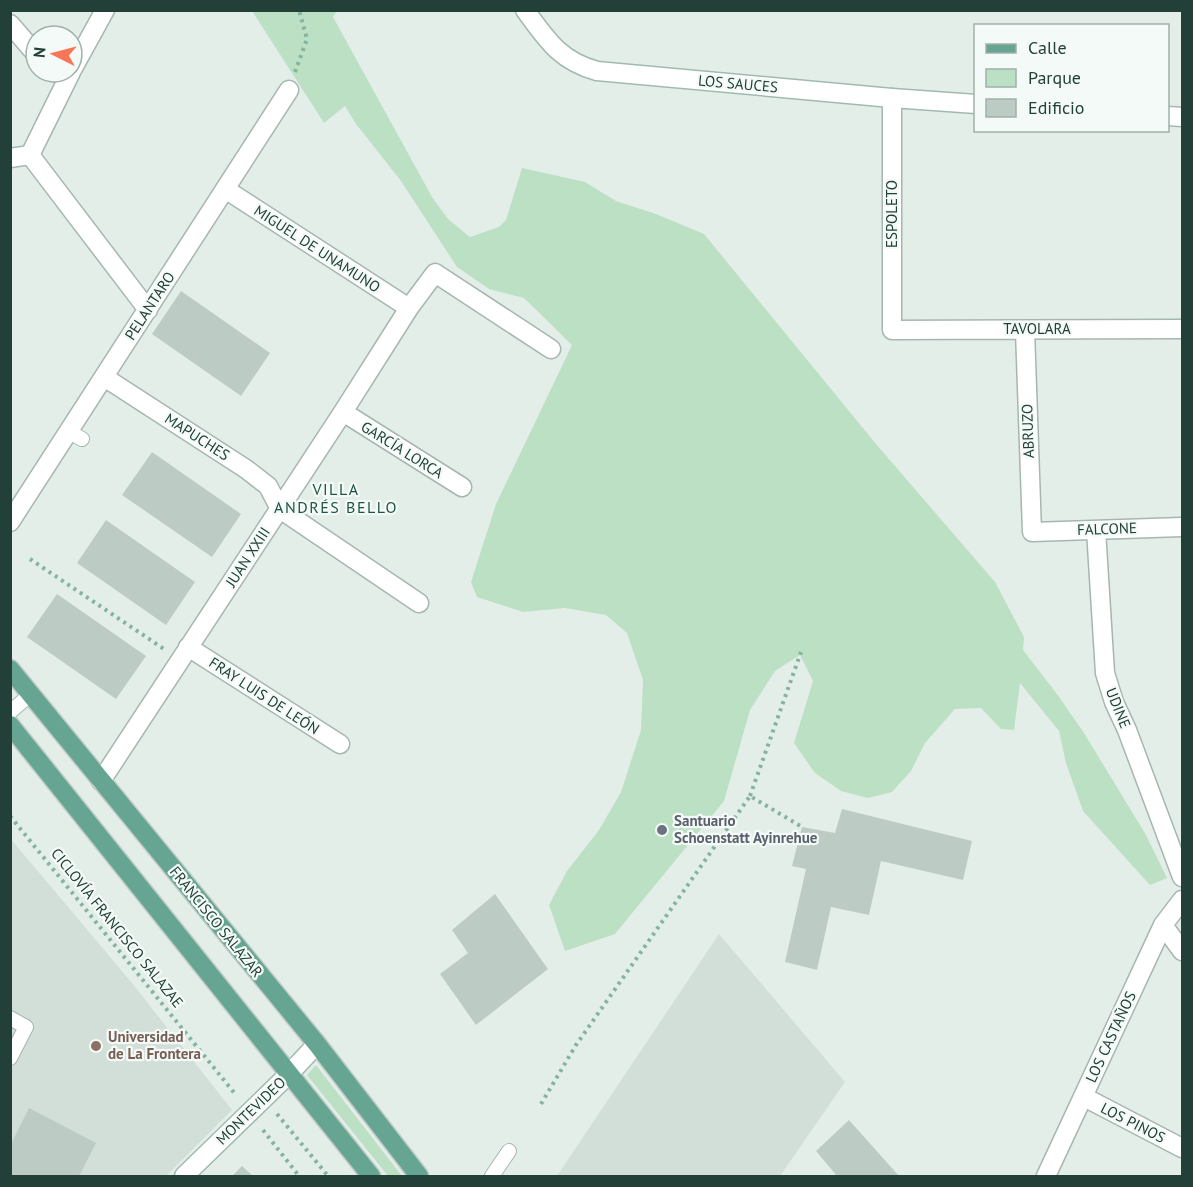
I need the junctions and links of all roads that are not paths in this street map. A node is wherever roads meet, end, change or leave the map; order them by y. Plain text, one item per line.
1 (105, 10) edge
2 (525, 10) edge
3 (10, 24) edge
4 (24, 40) edge
5 (84, 48) edge
6 (65, 84) edge
7 (289, 90) road end
8 (892, 98) junction
9 (974, 104) edge
10 (30, 155) junction
11 (10, 158) edge
12 (225, 189) junction
13 (409, 308) junction
14 (148, 309) junction
15 (1182, 329) edge
16 (892, 330) joint
17 (1024, 330) junction
18 (551, 349) dead end
19 (104, 377) junction
20 (343, 412) junction
21 (462, 487) dead end
22 (279, 509) junction
23 (10, 522) edge
24 (1182, 527) edge
25 (1096, 530) junction
26 (1032, 531) joint
27 (419, 603) dead end
28 (189, 647) junction
29 (10, 669) edge
30 (31, 694) junction
31 (10, 711) edge
32 (10, 725) edge
33 (340, 744) dead end
34 (100, 781) junction
35 (1182, 877) edge
36 (1182, 900) edge
37 (1163, 925) junction
38 (1182, 951) edge
39 (10, 1018) edge
40 (317, 1044) junction
41 (10, 1058) edge
42 (289, 1074) junction
43 (1084, 1097) junction
44 (1182, 1148) edge
45 (509, 1151) dead end
46 (184, 1176) edge
47 (371, 1176) edge
48 (419, 1176) edge
49 (492, 1176) edge
50 (1046, 1176) edge

1 - 5 street
2 - 8 street, LOS SAUCES
3 - 4 street
6 - 10 street
7 - 12 street, PELANTARO
8 - 9 street, LOS SAUCES
8 - 16 street, ESPOLETO
10 - 11 street
10 - 14 street
12 - 13 street, MIGUEL DE UNAMUNO
12 - 14 street, PELANTARO
13 - 18 street, JUAN XXIII
13 - 20 street, JUAN XXIII
14 - 19 street, PELANTARO
15 - 17 street, TAVOLARA
16 - 17 street, TAVOLARA
17 - 26 street, ABRUZO
19 - 22 street, MAPUCHES
19 - 23 street, PELANTARO
20 - 21 street, GARCÍA LORCA
20 - 22 street, JUAN XXIII
22 - 27 street
22 - 28 street, JUAN XXIII
24 - 25 street, FALCONE
25 - 26 street, FALCONE
25 - 35 street, UDINE
28 - 33 street, FRAY LUIS DE LEÓN
28 - 34 street, JUAN XXIII
29 - 30 main road, FRANCISCO SALAZAR
30 - 31 lane
30 - 34 main road, FRANCISCO SALAZAR
32 - 42 main road
34 - 40 main road, FRANCISCO SALAZAR
36 - 37 street, LOS CASTAÑOS
37 - 38 street
37 - 43 street, LOS CASTAÑOS
39 - 41 lane
40 - 42 street, MONTEVIDEO
40 - 48 main road, FRANCISCO SALAZAR
42 - 46 street, MONTEVIDEO
42 - 47 main road
43 - 44 street, LOS PINOS
43 - 50 street, LOS CASTAÑOS
45 - 49 lane

